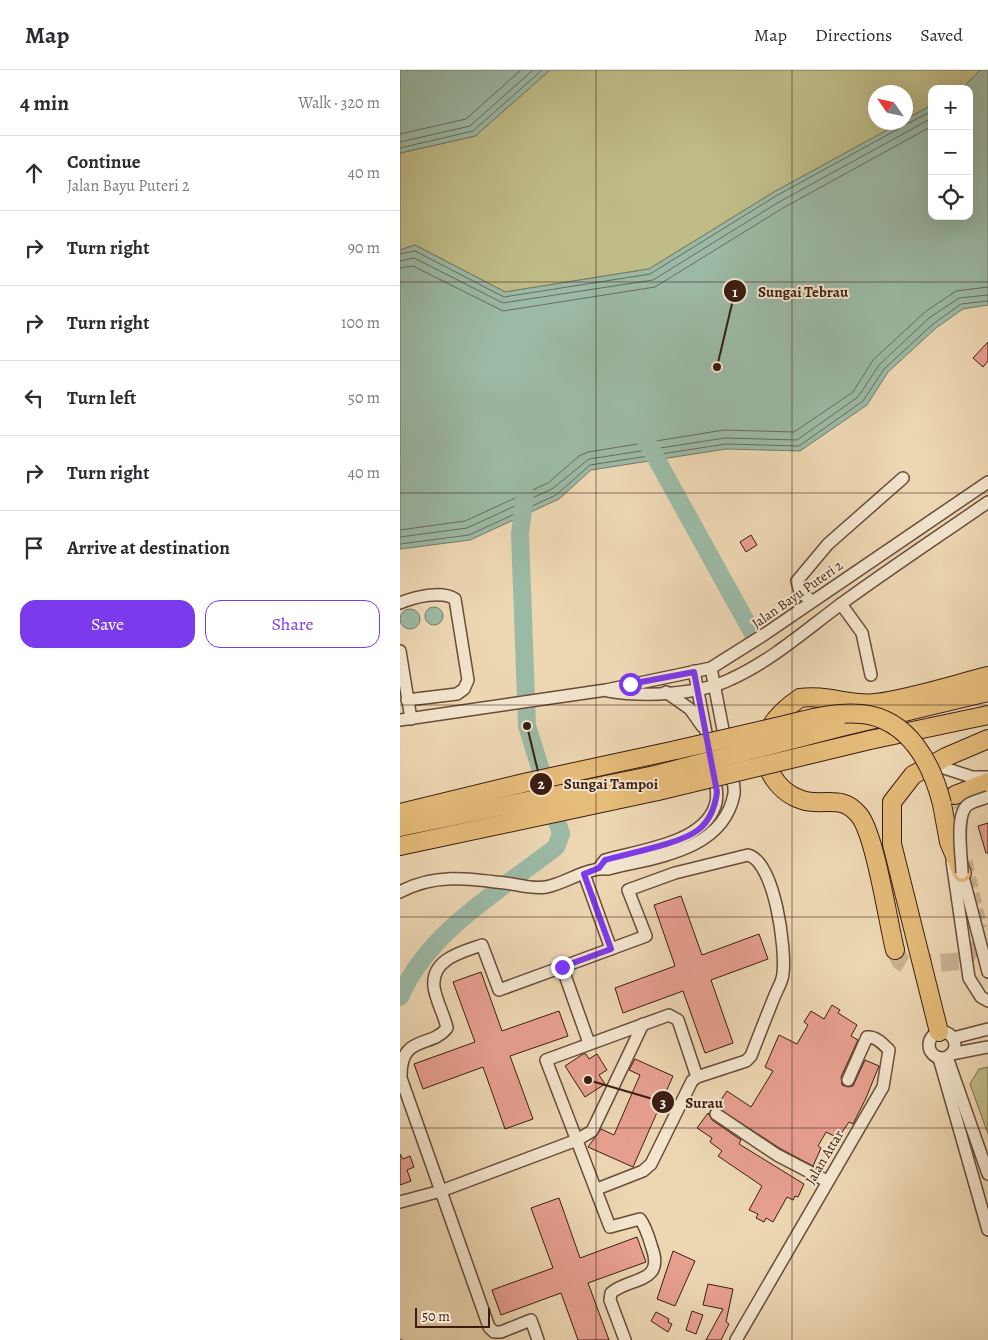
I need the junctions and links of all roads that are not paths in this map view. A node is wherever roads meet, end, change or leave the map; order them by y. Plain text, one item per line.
1 (903, 478) dead end
2 (987, 484) edge
3 (988, 502) edge
4 (812, 601) junction
5 (400, 603) edge
6 (841, 604) junction
7 (400, 651) edge
8 (710, 668) junction
9 (694, 672) junction
10 (871, 675) dead end
11 (988, 676) edge
12 (715, 685) junction
13 (697, 689) junction
14 (606, 690) junction
15 (666, 692) junction
16 (988, 692) edge
17 (407, 700) junction
18 (988, 715) edge
19 (405, 720) edge
20 (707, 734) junction
21 (988, 740) edge
22 (932, 764) junction
23 (988, 777) edge
24 (988, 782) edge
25 (988, 797) edge
26 (948, 800) junction
27 (400, 813) edge
28 (400, 827) edge
29 (949, 842) junction
30 (400, 846) edge
31 (599, 868) junction
32 (962, 873) junction
33 (584, 874) junction
34 (400, 892) edge
35 (611, 949) junction
36 (895, 950) tunnel mouth
37 (562, 967) junction
38 (988, 972) edge
39 (988, 1001) edge
40 (643, 1024) junction
41 (988, 1030) edge
42 (948, 1032) junction
43 (589, 1043) junction
44 (988, 1047) edge
45 (950, 1057) junction
46 (697, 1077) junction
47 (848, 1080) dead end
48 (716, 1114) dead end
49 (577, 1140) junction
50 (988, 1174) edge
51 (827, 1181) junction
52 (441, 1190) junction
53 (597, 1190) junction
54 (400, 1202) edge
55 (988, 1230) edge
56 (538, 1340) edge
57 (626, 1340) edge
58 (736, 1340) edge

1 - 4 street
2 - 4 street, Jalan Bayu Puteri 2
3 - 6 street, Jalan Bayu Puteri 2
4 - 8 street, Jalan Bayu Puteri 2
5 - 17 street
6 - 10 street
6 - 12 street, Jalan Bayu Puteri 2
7 - 17 street
8 - 9 street, Jalan Bayu Puteri 2
8 - 12 street
9 - 13 street
9 - 14 street, Jalan Bayu Puteri 2
11 - 36 highway
12 - 13 street, Jalan Bayu Puteri 2
12 - 31 street
13 - 15 street, Jalan Bayu Puteri 2
13 - 20 street
14 - 15 street, Jalan Bayu Puteri 2
14 - 19 street, Jalan Bayu Puteri 2
15 - 20 street
16 - 28 highway, bridge
17 - 19 street
18 - 30 highway, bridge
20 - 31 street
21 - 22 highway
22 - 23 street
22 - 42 highway
24 - 26 highway
25 - 32 street, bridge
26 - 27 highway, bridge
26 - 29 highway
29 - 32 highway
29 - 39 street
31 - 33 street
32 - 38 street
33 - 34 street
33 - 35 street
35 - 37 street
35 - 46 street
37 - 43 street
37 - 52 street
40 - 43 street
40 - 46 street
40 - 49 street
41 - 42 street
42 - 45 street
42 - 45 street
43 - 49 street
44 - 45 street
45 - 50 street
45 - 55 street
46 - 53 street
47 - 51 street, Jalan Attar
48 - 51 street
49 - 52 street
49 - 53 street
51 - 58 street, Jalan Attar
52 - 54 street
52 - 56 street
53 - 57 street

